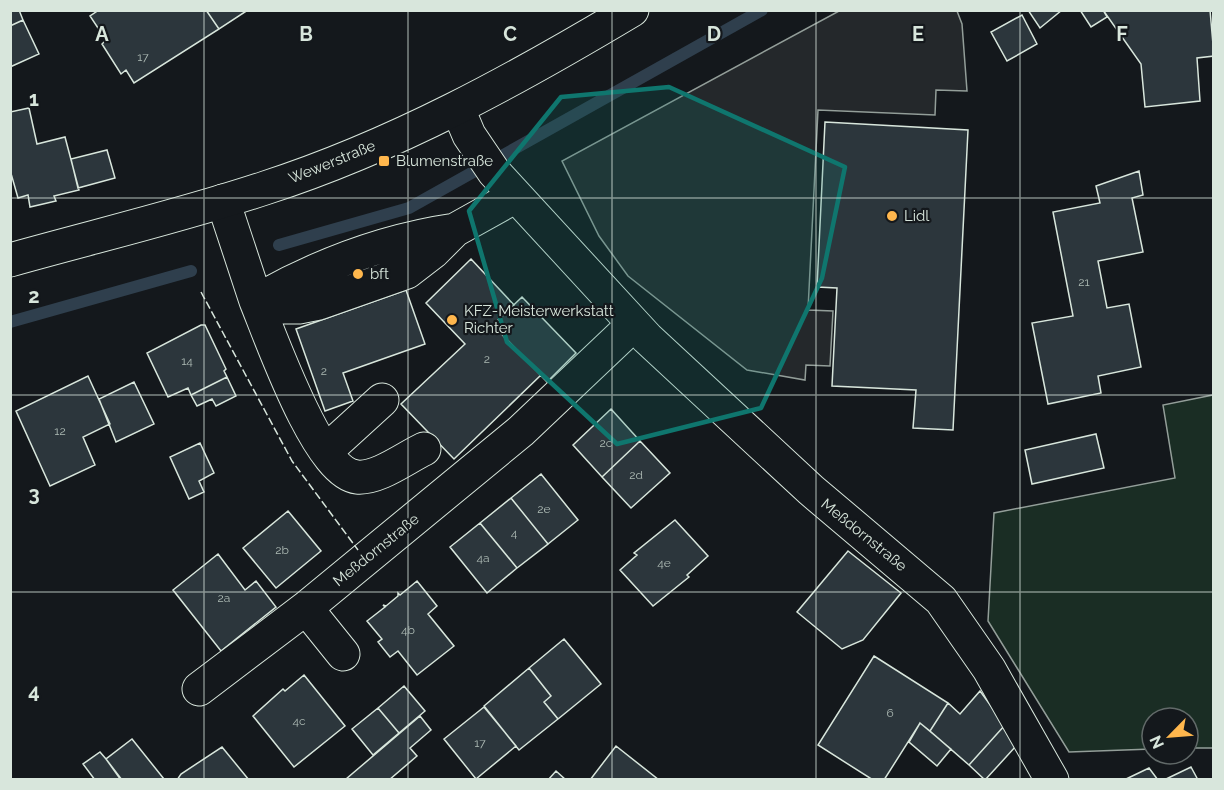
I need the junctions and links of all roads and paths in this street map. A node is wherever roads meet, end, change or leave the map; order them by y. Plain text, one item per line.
1 (632, 10) edge
2 (458, 109) junction
3 (516, 196) junction
4 (223, 201) junction
5 (10, 260) edge
6 (256, 301) junction
7 (634, 324) junction
8 (381, 400) dead end
9 (424, 449) dead end
10 (327, 452) junction
11 (306, 608) junction
12 (343, 654) dead end
13 (199, 689) dead end
14 (1052, 780) edge

1 - 2 street, Wewerstraße
2 - 3 street, Meßdornstraße
2 - 4 street, Wewerstraße
3 - 6 street
3 - 7 street, Meßdornstraße
4 - 5 street, Wewerstraße
4 - 6 street
6 - 10 street
7 - 11 street, Meßdornstraße
7 - 14 street, Meßdornstraße
8 - 10 street
9 - 10 street
11 - 12 street
11 - 13 street, Meßdornstraße

